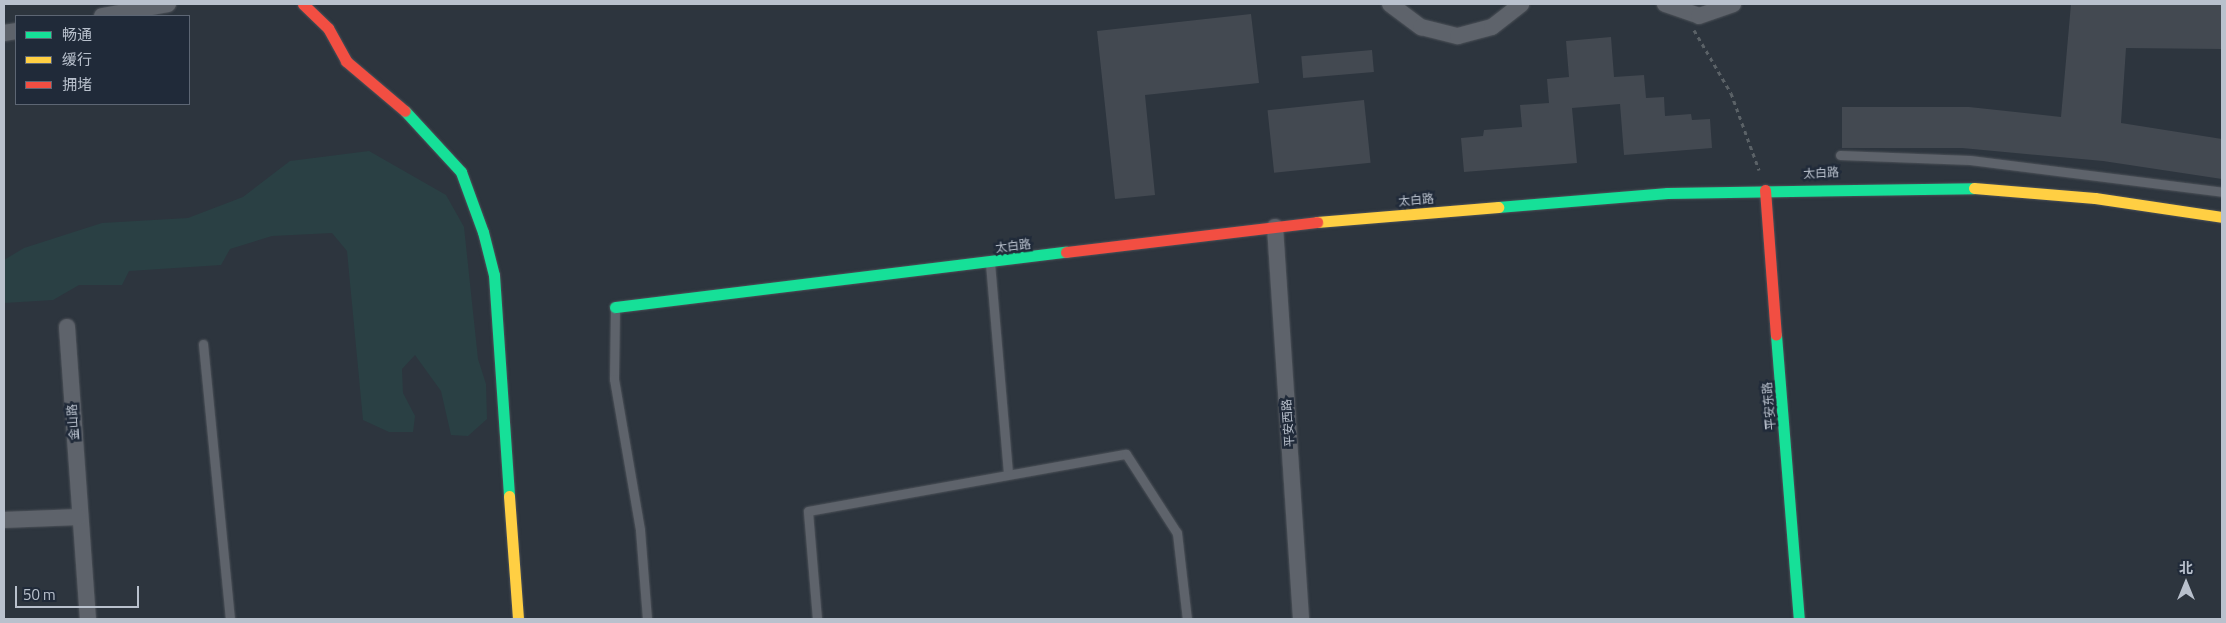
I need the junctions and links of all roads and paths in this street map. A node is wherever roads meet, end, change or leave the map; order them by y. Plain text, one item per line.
1 (168, 4) edge
2 (303, 4) edge
3 (1390, 4) edge
4 (1521, 4) edge
5 (1666, 4) edge
6 (1732, 4) edge
7 (1690, 13) junction
8 (108, 15) edge
9 (1840, 155) dead end
10 (1765, 190) junction
11 (2222, 192) edge
12 (2222, 217) edge
13 (1275, 227) junction
14 (990, 263) junction
15 (615, 307) joint
16 (67, 327) dead end
17 (204, 344) dead end
18 (1008, 473) junction
19 (78, 517) junction
20 (4, 520) edge
21 (88, 619) edge
22 (230, 619) edge
23 (518, 619) edge
24 (647, 619) edge
25 (818, 619) edge
26 (1187, 619) edge
27 (1301, 619) edge
28 (1799, 619) edge

1 - 8 street
2 - 23 street
3 - 4 street
5 - 7 street
6 - 7 street
7 - 10 path
9 - 11 lane
10 - 12 street, 太白路
10 - 13 street, 太白路
10 - 28 street, 平安东路
13 - 14 street, 太白路
13 - 27 street, 平安西路
14 - 15 street, 太白路
14 - 18 lane
15 - 24 lane
16 - 19 street, 金山路
17 - 22 lane
18 - 25 lane
18 - 26 lane
19 - 20 street
19 - 21 street, 金山路

